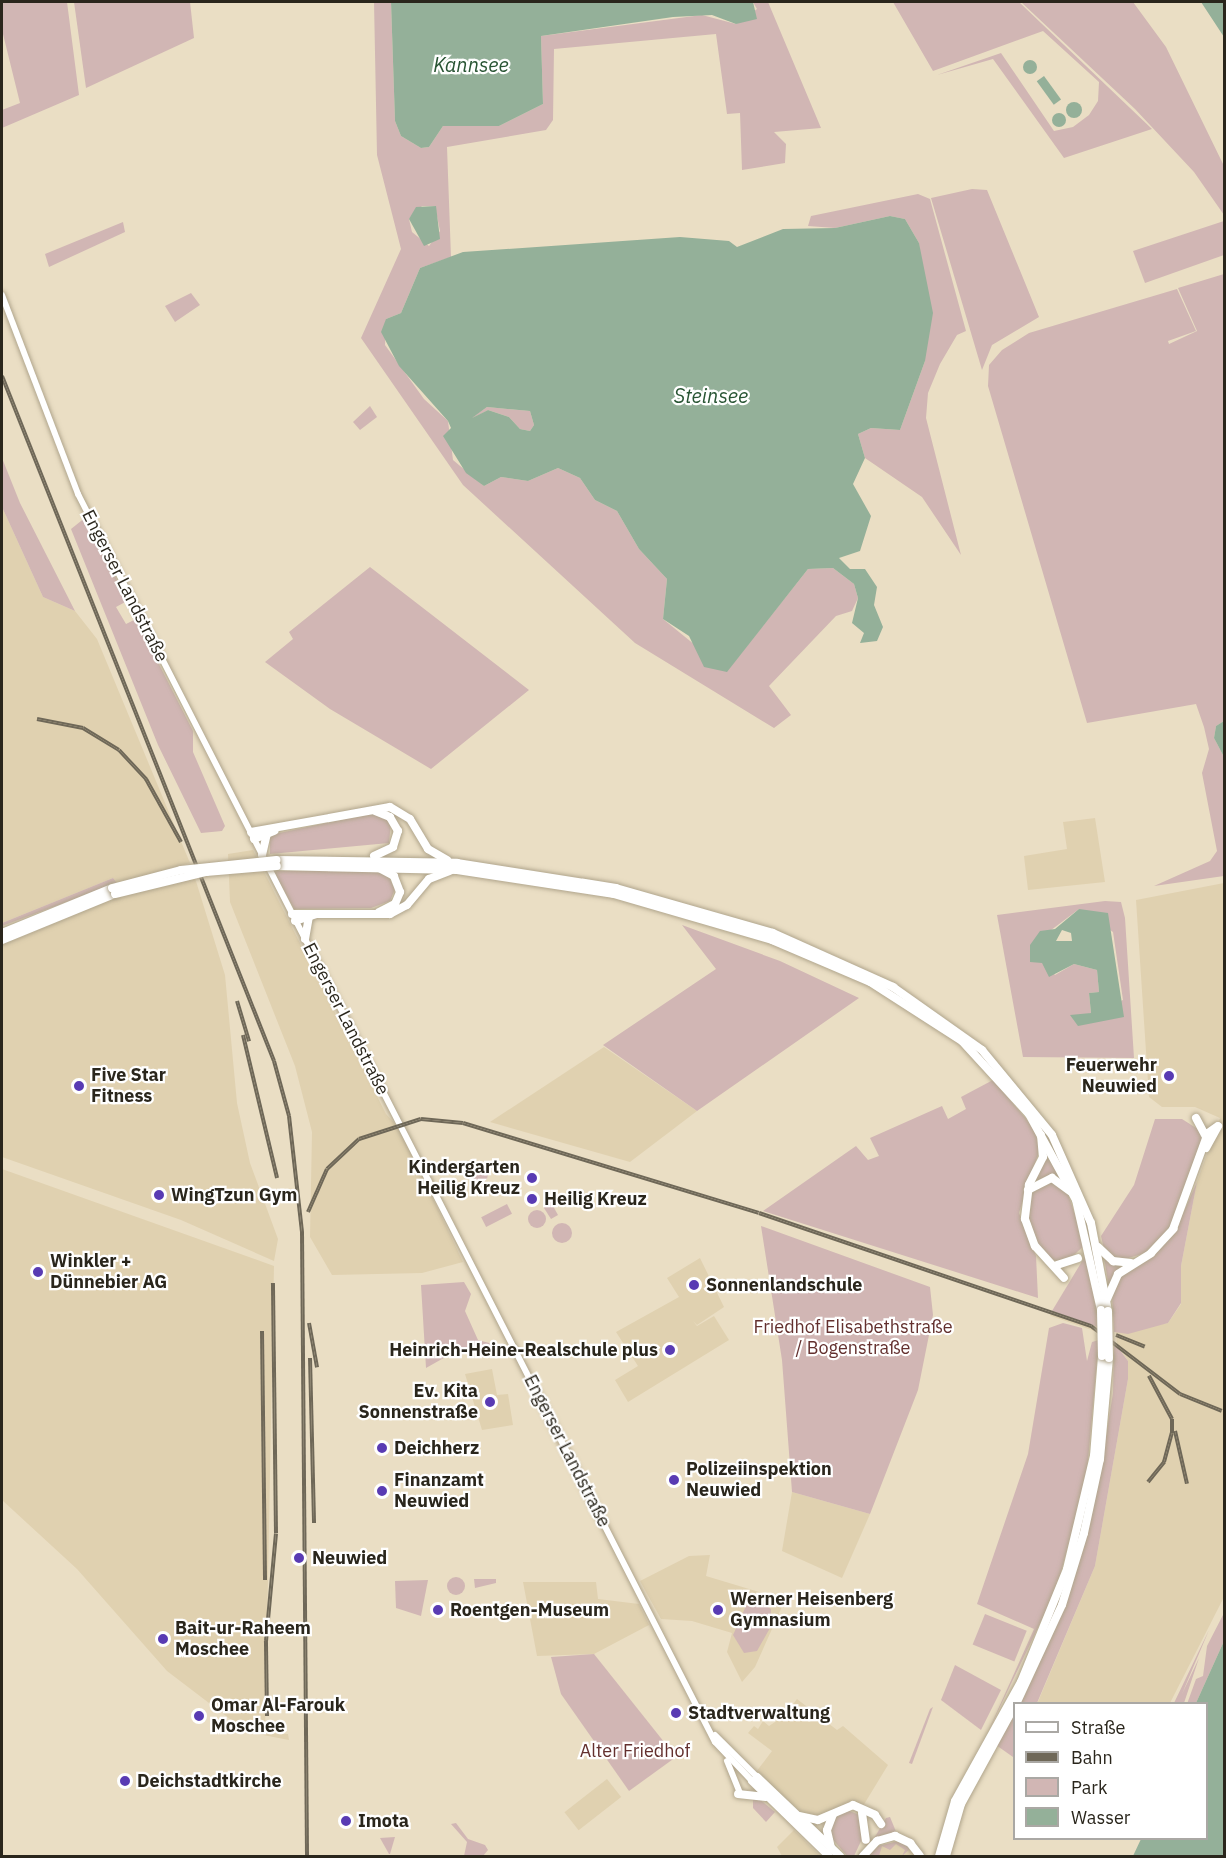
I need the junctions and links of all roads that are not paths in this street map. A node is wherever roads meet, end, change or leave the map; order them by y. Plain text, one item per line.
1 (2, 295) edge
2 (358, 812) junction
3 (280, 827) junction
4 (268, 833) junction
5 (252, 836) junction
6 (262, 855) junction
7 (369, 861) junction
8 (457, 866) junction
9 (113, 891) junction
10 (321, 913) junction
11 (371, 914) junction
12 (294, 917) junction
13 (309, 917) junction
14 (2, 933) edge
15 (305, 939) junction
16 (2, 940) edge
17 (890, 989) junction
18 (1196, 1118) dead end
19 (1041, 1130) junction
20 (1206, 1137) junction
21 (1204, 1152) junction
22 (1027, 1192) junction
23 (1076, 1200) junction
24 (1091, 1234) junction
25 (1094, 1248) junction
26 (1078, 1258) dead end
27 (1046, 1259) junction
28 (1133, 1263) junction
29 (1057, 1265) junction
30 (1106, 1300) junction
31 (1104, 1311) junction
32 (1106, 1357) junction
33 (1016, 1702) edge
34 (1013, 1708) edge
35 (712, 1732) junction
36 (994, 1736) junction
37 (724, 1755) junction
38 (755, 1779) junction
39 (739, 1793) joint
40 (770, 1799) junction
41 (883, 1811) dead end
42 (866, 1812) junction
43 (795, 1814) junction
44 (866, 1840) dead end
45 (829, 1853) edge
46 (840, 1857) edge
47 (863, 1857) edge
48 (920, 1857) edge
49 (939, 1857) edge
50 (946, 1857) edge

1 - 5 main road, Engerser Landstraße
2 - 3 highway
2 - 7 highway
2 - 8 highway
3 - 4 highway
3 - 5 highway
4 - 5 highway
4 - 6 highway
5 - 6 main road, Engerser Landstraße
6 - 12 main road, Engerser Landstraße
7 - 8 highway
7 - 9 highway, bridge
7 - 11 highway
8 - 11 highway
8 - 17 highway
9 - 14 highway
9 - 16 highway
10 - 11 highway
10 - 12 highway
10 - 13 highway
12 - 13 highway
12 - 15 main road, Engerser Landstraße
13 - 15 highway
15 - 35 main road, Engerser Landstraße
17 - 19 highway
17 - 24 highway
18 - 20 highway
19 - 22 highway
19 - 23 highway
20 - 21 highway
20 - 21 highway
21 - 28 highway
22 - 23 highway
22 - 27 highway
23 - 24 highway
24 - 25 highway
25 - 28 highway
25 - 30 highway
25 - 31 highway
26 - 29 highway
27 - 29 highway
27 - 29 highway
28 - 30 highway
30 - 31 highway
31 - 32 highway, bridge
32 - 33 highway
32 - 36 highway
34 - 36 highway
35 - 37 main road, Engerser Landstraße
35 - 38 main road, Engerser Landstraße
36 - 49 highway
36 - 50 highway
37 - 38 main road, Engerser Landstraße
37 - 39 main road
38 - 40 highway
38 - 43 highway
39 - 40 highway
40 - 45 highway
41 - 42 highway
42 - 43 highway
42 - 44 highway
42 - 45 highway
43 - 45 highway
45 - 46 highway
47 - 48 highway

